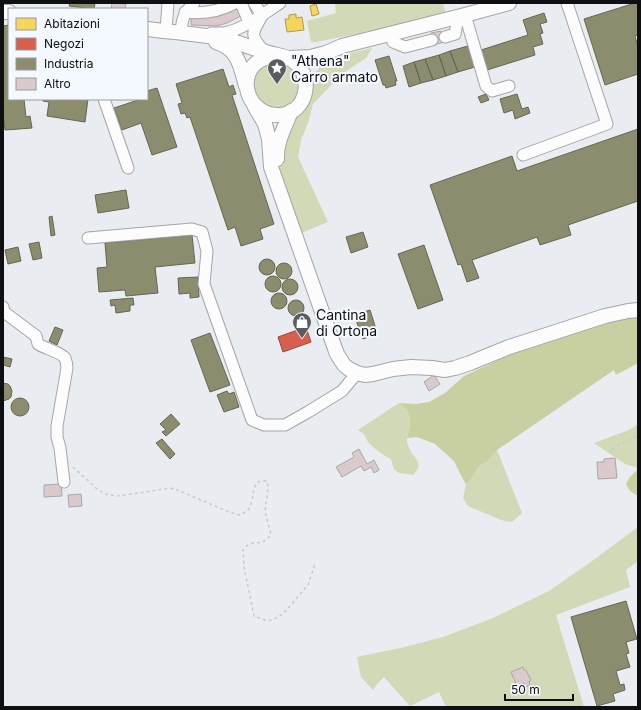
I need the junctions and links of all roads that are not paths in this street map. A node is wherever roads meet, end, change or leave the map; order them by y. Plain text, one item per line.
1 (168, 3) edge
2 (194, 3) edge
3 (235, 3) edge
4 (241, 3) edge
5 (254, 3) edge
6 (280, 3) edge
7 (509, 3) edge
8 (566, 3) edge
9 (185, 12) junction
10 (262, 15) junction
11 (460, 16) junction
12 (249, 22) junction
13 (148, 29) edge
14 (166, 31) junction
15 (187, 33) junction
16 (390, 34) junction
17 (445, 37) dead end
18 (432, 40) dead end
19 (235, 42) junction
20 (326, 53) junction
21 (277, 55) junction
22 (238, 59) junction
23 (510, 86) dead end
24 (306, 87) junction
25 (247, 92) junction
26 (104, 100) edge
27 (254, 105) junction
28 (291, 111) junction
29 (523, 155) dead end
30 (128, 168) dead end
31 (278, 186) junction
32 (88, 238) dead end
33 (3, 307) edge
34 (638, 310) edge
35 (357, 373) junction
36 (64, 482) dead end

1 - 14 street
2 - 9 street
3 - 9 street
4 - 12 street
5 - 10 street
6 - 10 street
7 - 11 main road
8 - 29 street
9 - 15 street
10 - 12 street
10 - 21 street
11 - 16 main road
11 - 17 street
11 - 23 street
12 - 15 street
12 - 19 street
13 - 14 main road
14 - 15 main road
15 - 19 main road
15 - 22 main road
16 - 18 street
16 - 20 main road
19 - 21 main road
19 - 22 street
20 - 21 main road
20 - 24 main road
21 - 24 main road
21 - 25 main road
22 - 25 main road
24 - 28 main road
25 - 27 main road
26 - 30 street
27 - 28 main road
27 - 31 main road
28 - 31 main road
31 - 35 main road
32 - 35 street
33 - 36 street
34 - 35 main road

